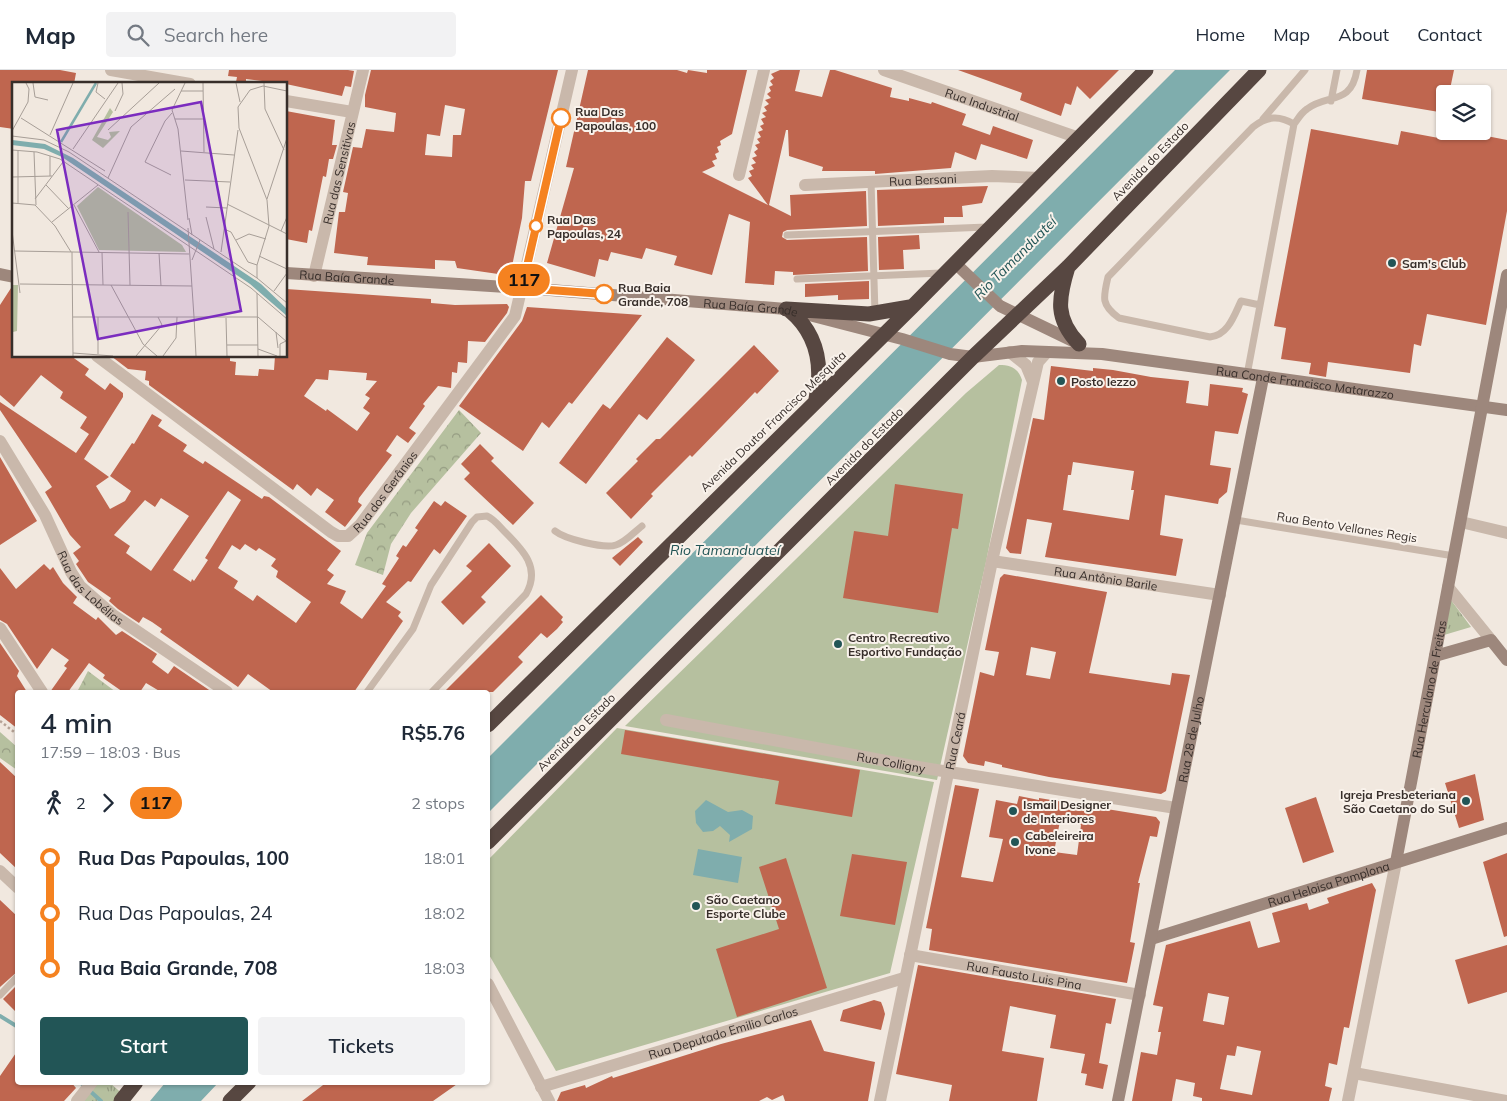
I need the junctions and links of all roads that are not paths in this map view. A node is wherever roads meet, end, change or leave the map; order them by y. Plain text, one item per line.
1 (363, 70) edge
2 (572, 70) edge
3 (764, 70) edge
4 (884, 70) edge
5 (1146, 70) edge
6 (1259, 70) edge
7 (1305, 70) edge
8 (1337, 70) edge
9 (1357, 70) edge
10 (913, 74) edge
11 (117, 75) edge
12 (174, 82) edge
13 (288, 101) edge
14 (1331, 101) junction
15 (352, 112) junction
16 (1262, 120) junction
17 (1294, 124) junction
18 (1079, 138) junction
19 (739, 176) dead end
20 (1040, 178) junction
21 (871, 181) junction
22 (805, 185) dead end
23 (990, 227) junction
24 (873, 232) junction
25 (787, 235) dead end
26 (1068, 267) junction
27 (950, 268) junction
28 (288, 273) edge
29 (1507, 275) edge
30 (314, 276) junction
31 (874, 276) junction
32 (797, 279) dead end
33 (522, 288) junction
34 (1260, 305) junction
35 (912, 307) junction
36 (788, 310) junction
37 (876, 313) junction
38 (1019, 315) junction
39 (883, 334) junction
40 (1079, 344) junction
41 (1010, 352) junction
42 (1047, 352) junction
43 (1102, 354) junction
44 (973, 357) junction
45 (100, 358) edge
46 (1246, 375) junction
47 (1263, 378) junction
48 (1033, 382) junction
49 (816, 399) junction
50 (1482, 408) junction
51 (1507, 410) edge
52 (0, 441) edge
53 (1236, 520) junction
54 (1461, 522) junction
55 (642, 526) dead end
56 (555, 531) dead end
57 (1507, 533) edge
58 (1454, 556) junction
59 (992, 560) junction
60 (1448, 587) junction
61 (1220, 595) junction
62 (0, 628) edge
63 (1491, 640) junction
64 (1435, 656) junction
65 (1507, 660) edge
66 (41, 690) edge
67 (225, 690) edge
68 (368, 690) edge
69 (438, 690) edge
70 (666, 720) dead end
71 (490, 723) edge
72 (948, 772) junction
73 (1176, 808) junction
74 (1507, 828) edge
75 (490, 840) edge
76 (1396, 862) junction
77 (0, 871) edge
78 (15, 885) edge
79 (1152, 938) junction
80 (910, 955) junction
81 (904, 978) junction
82 (15, 979) edge
83 (490, 988) edge
84 (0, 994) edge
85 (1140, 995) junction
86 (1354, 1073) junction
87 (90, 1085) edge
88 (134, 1085) edge
89 (246, 1085) edge
90 (541, 1087) junction
91 (77, 1101) edge
92 (121, 1101) edge
93 (230, 1101) edge
94 (548, 1101) edge
95 (880, 1101) edge
96 (1118, 1101) edge
97 (1348, 1101) edge
98 (1507, 1101) edge

1 - 15 street, Rua das Sensitivas
2 - 33 street, Rua dos Gerânios
3 - 19 street
4 - 10 street, Rua Industrial
5 - 18 highway, Avenida Doutor Francisco Mesquita
6 - 26 highway, Avenida do Estado
7 - 16 lane
8 - 14 lane
9 - 14 lane
10 - 18 street, Rua Industrial
11 - 12 street
13 - 15 street
14 - 17 lane
15 - 30 street, Rua das Sensitivas
16 - 17 lane
16 - 34 lane
17 - 34 lane
18 - 20 highway, Avenida Doutor Francisco Mesquita
20 - 21 street, Rua Bersani
20 - 23 highway, Avenida Doutor Francisco Mesquita
21 - 22 street, Rua Bersani
21 - 24 lane
23 - 24 lane
23 - 27 highway, Avenida Doutor Francisco Mesquita
24 - 25 lane
24 - 31 lane
26 - 38 highway, Avenida do Estado
26 - 40 highway
27 - 31 lane
27 - 35 highway, Avenida Doutor Francisco Mesquita
27 - 38 street, Rua Conde Francisco Matarazzo
28 - 30 street, Rua Baía Grande
29 - 50 street, Rua Herculano de Freitas
30 - 33 street, Rua Baía Grande
31 - 32 lane
31 - 37 lane
33 - 36 street, Rua Baía Grande
33 - 45 street, Rua dos Gerânios
34 - 46 lane
35 - 37 highway
35 - 39 highway, Avenida Doutor Francisco Mesquita
36 - 37 highway
36 - 39 street, Rua Baía Grande
36 - 49 highway
38 - 40 street, Rua Conde Francisco Matarazzo
38 - 44 highway, Avenida do Estado
39 - 44 street, Rua Conde Francisco Matarazzo
39 - 49 highway, Avenida Doutor Francisco Mesquita
40 - 43 street, Rua Conde Francisco Matarazzo
41 - 42 street, Rua Conde Francisco Matarazzo
41 - 44 street, Rua Conde Francisco Matarazzo
41 - 48 street
42 - 43 street, Rua Conde Francisco Matarazzo
42 - 48 street, Rua Ceará
43 - 46 street, Rua Conde Francisco Matarazzo
44 - 75 highway, Avenida do Estado
46 - 47 street, Rua Conde Francisco Matarazzo
47 - 50 street, Rua Conde Francisco Matarazzo
47 - 53 street, Rua 28 de Julho
48 - 59 street, Rua Ceará
49 - 71 highway, Avenida Doutor Francisco Mesquita
50 - 51 street, Rua Conde Francisco Matarazzo
50 - 54 street, Rua Herculano de Freitas
52 - 67 street, Rua das Lobélias
53 - 58 lane, Rua Bento Vellanes Regis
53 - 61 street, Rua 28 de Julho
54 - 57 street
54 - 58 street, Rua Herculano de Freitas
55 - 56 lane
58 - 60 street, Rua Herculano de Freitas
59 - 61 street, Rua Antônio Barile
59 - 72 street, Rua Ceará
60 - 63 street
60 - 64 street, Rua Herculano de Freitas
61 - 73 street, Rua 28 de Julho
62 - 66 street
63 - 64 street
63 - 65 street
64 - 76 street, Rua Herculano de Freitas
68 - 69 lane
70 - 72 street, Rua Colligny
72 - 73 street, Rua Colligny
72 - 80 street, Rua Ceará
73 - 79 street, Rua 28 de Julho
74 - 76 street, Rua Heloisa Pamplona
76 - 79 street, Rua Heloisa Pamplona
76 - 86 street, Rua Herculano de Freitas
77 - 78 street
79 - 85 street, Rua 28 de Julho
80 - 81 street, Rua Ceará
80 - 85 street, Rua Fausto Luis Pina
81 - 90 street, Rua Deputado Emilio Carlos
81 - 95 street, Rua Ceará
82 - 84 lane
83 - 90 street
85 - 96 street, Rua 28 de Julho
86 - 97 street, Rua Herculano de Freitas
86 - 98 street
87 - 91 street
88 - 92 highway
89 - 93 highway
90 - 94 street

